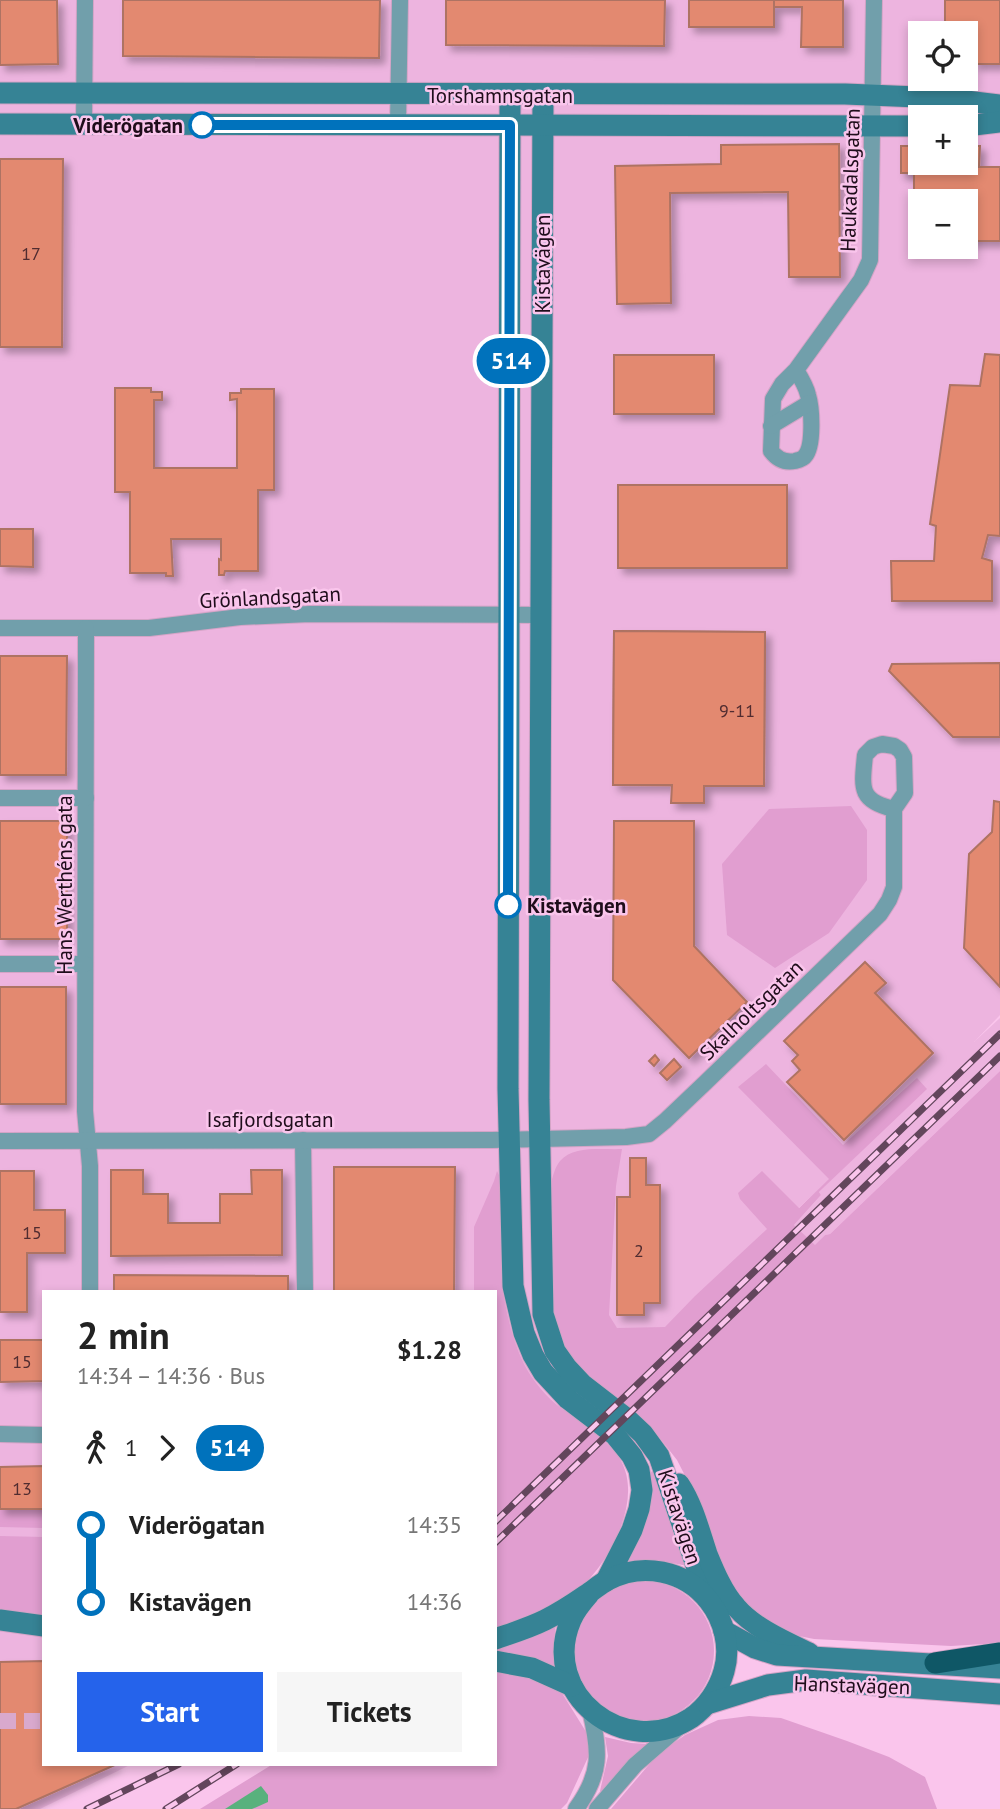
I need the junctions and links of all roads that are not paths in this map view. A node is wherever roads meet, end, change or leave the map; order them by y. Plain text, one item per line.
1 (85, 0) edge
2 (400, 0) edge
3 (874, 0) edge
4 (0, 93) edge
5 (84, 93) junction
6 (399, 94) junction
7 (510, 94) junction
8 (543, 94) junction
9 (874, 95) junction
10 (1000, 105) edge
11 (1000, 122) edge
12 (0, 124) edge
13 (85, 124) junction
14 (978, 124) edge
15 (398, 125) junction
16 (510, 125) junction
17 (543, 125) junction
18 (908, 126) edge
19 (873, 127) junction
20 (796, 370) junction
21 (809, 403) junction
22 (771, 426) junction
23 (510, 614) junction
24 (542, 615) junction
25 (0, 628) edge
26 (86, 628) junction
27 (0, 798) edge
28 (86, 798) junction
29 (509, 799) junction
30 (541, 799) junction
31 (894, 809) dead end
32 (0, 964) edge
33 (85, 964) junction
34 (508, 965) junction
35 (540, 966) junction
36 (540, 1138) junction
37 (509, 1139) junction
38 (303, 1140) junction
39 (0, 1141) edge
40 (89, 1142) junction
41 (90, 1290) edge
42 (305, 1290) edge
43 (0, 1434) edge
44 (42, 1435) edge
45 (659, 1456) junction
46 (597, 1587) junction
47 (707, 1598) junction
48 (0, 1620) edge
49 (42, 1626) edge
50 (724, 1631) junction
51 (497, 1638) edge
52 (1000, 1653) edge
53 (817, 1657) junction
54 (497, 1661) edge
55 (934, 1663) junction
56 (1000, 1668) edge
57 (572, 1686) junction
58 (1000, 1693) edge
59 (707, 1704) junction
60 (590, 1710) junction
61 (683, 1723) junction
62 (576, 1809) edge
63 (597, 1809) edge

1 - 5 street
2 - 6 street
3 - 9 street, Haukadalsgatan
4 - 5 street, Torshamnsgatan
5 - 6 street, Torshamnsgatan
5 - 13 street
6 - 7 street, Torshamnsgatan
6 - 15 street
7 - 8 street, Torshamnsgatan
7 - 16 street, Kistavägen
8 - 9 street, Torshamnsgatan
8 - 17 street, Kistavägen
9 - 10 street, Torshamnsgatan
9 - 19 street, Haukadalsgatan
11 - 14 street
12 - 13 street, Torshamnsgatan
13 - 15 street, Torshamnsgatan
15 - 16 street, Torshamnsgatan
16 - 17 street, Torshamnsgatan
16 - 23 street, Kistavägen
17 - 19 street, Torshamnsgatan
17 - 24 street, Kistavägen
18 - 19 street, Torshamnsgatan
19 - 20 street, Haukadalsgatan
20 - 21 street, Haukadalsgatan
20 - 22 street, Haukadalsgatan
21 - 22 street
21 - 22 street, Haukadalsgatan
23 - 24 street, Grönlandsgatan
23 - 26 street, Grönlandsgatan
23 - 29 street, Kistavägen
24 - 30 street, Kistavägen
25 - 26 street, Grönlandsgatan
26 - 28 street, Hans Werthéns gata
27 - 28 street
28 - 33 street, Hans Werthéns gata
29 - 30 street
29 - 34 street, Kistavägen
30 - 35 street, Kistavägen
31 - 36 street, Skalholtsgatan
32 - 33 street
33 - 40 street, Hans Werthéns gata
34 - 35 street
34 - 37 street, Kistavägen
35 - 36 street, Kistavägen
36 - 37 street, Isafjordsgatan
36 - 45 street, Kistavägen
37 - 38 street, Isafjordsgatan
37 - 46 street, Kistavägen
38 - 40 street, Isafjordsgatan
38 - 42 street
39 - 40 street, Isafjordsgatan
40 - 41 street, Hans Werthéns gata
43 - 44 street
45 - 47 street, Kistavägen
45 - 53 street
46 - 47 street, Hanstavägen
46 - 51 street, Hanstavägen
46 - 57 street, Hanstavägen
47 - 50 street, Hanstavägen
48 - 49 street
50 - 53 street, Hanstavägen
50 - 59 street, Hanstavägen
52 - 55 highway
53 - 55 street, Hanstavägen
54 - 57 street, Hanstavägen
55 - 56 street, Hanstavägen
57 - 60 street, Hanstavägen
58 - 59 street, Hanstavägen
59 - 61 street, Hanstavägen
60 - 61 street, Hanstavägen
60 - 62 street
61 - 63 street

